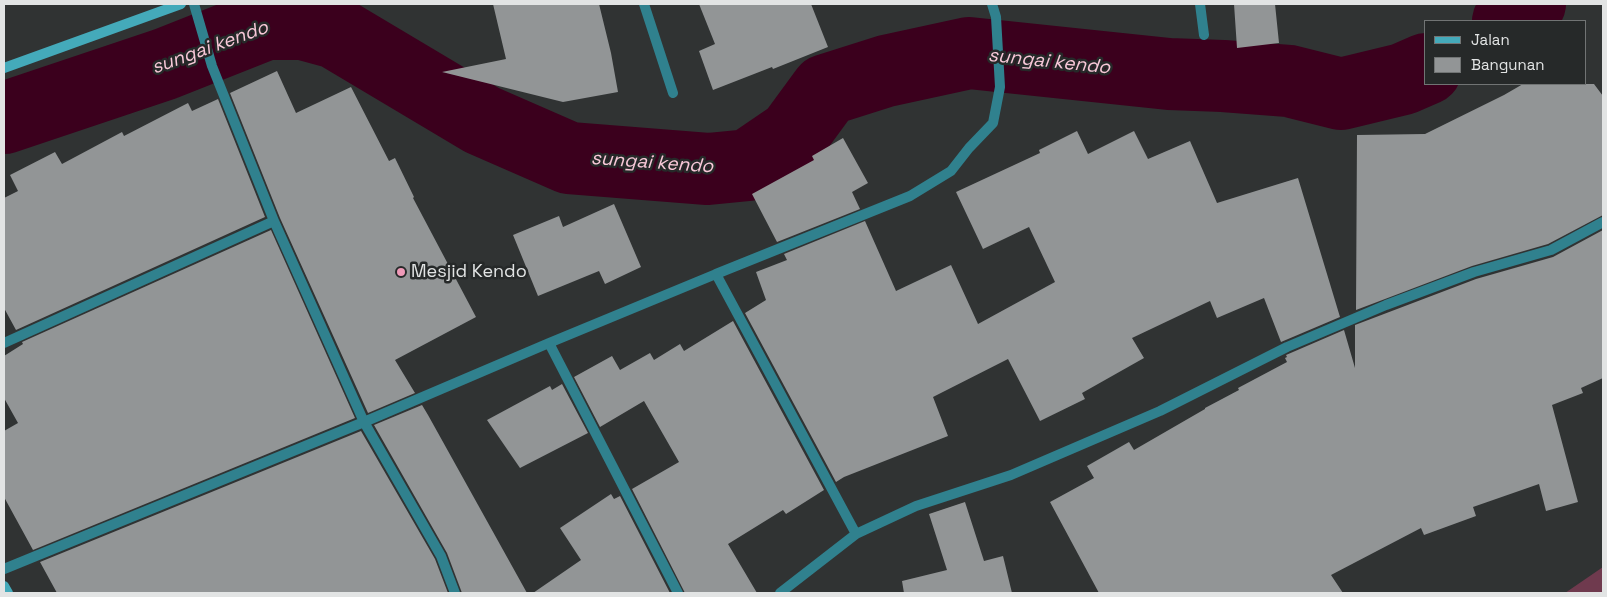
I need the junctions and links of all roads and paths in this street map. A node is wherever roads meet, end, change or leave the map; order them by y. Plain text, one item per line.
1 (180, 4) edge
2 (194, 4) edge
3 (644, 4) edge
4 (992, 4) edge
5 (1200, 4) edge
6 (1204, 35) dead end
7 (4, 68) edge
8 (673, 92) dead end
9 (274, 222) junction
10 (1603, 222) edge
11 (716, 274) junction
12 (4, 343) edge
13 (549, 343) junction
14 (364, 422) junction
15 (856, 534) junction
16 (4, 569) edge
17 (4, 586) edge
18 (453, 592) edge
19 (8, 593) edge
20 (678, 593) edge
21 (780, 593) edge

1 - 7 street
2 - 9 street
3 - 8 street
4 - 11 street
5 - 6 street
9 - 12 street
9 - 14 street
10 - 15 street
11 - 13 street
11 - 15 street
13 - 14 street
13 - 20 street
14 - 16 street
14 - 18 street
15 - 21 street
17 - 19 street

